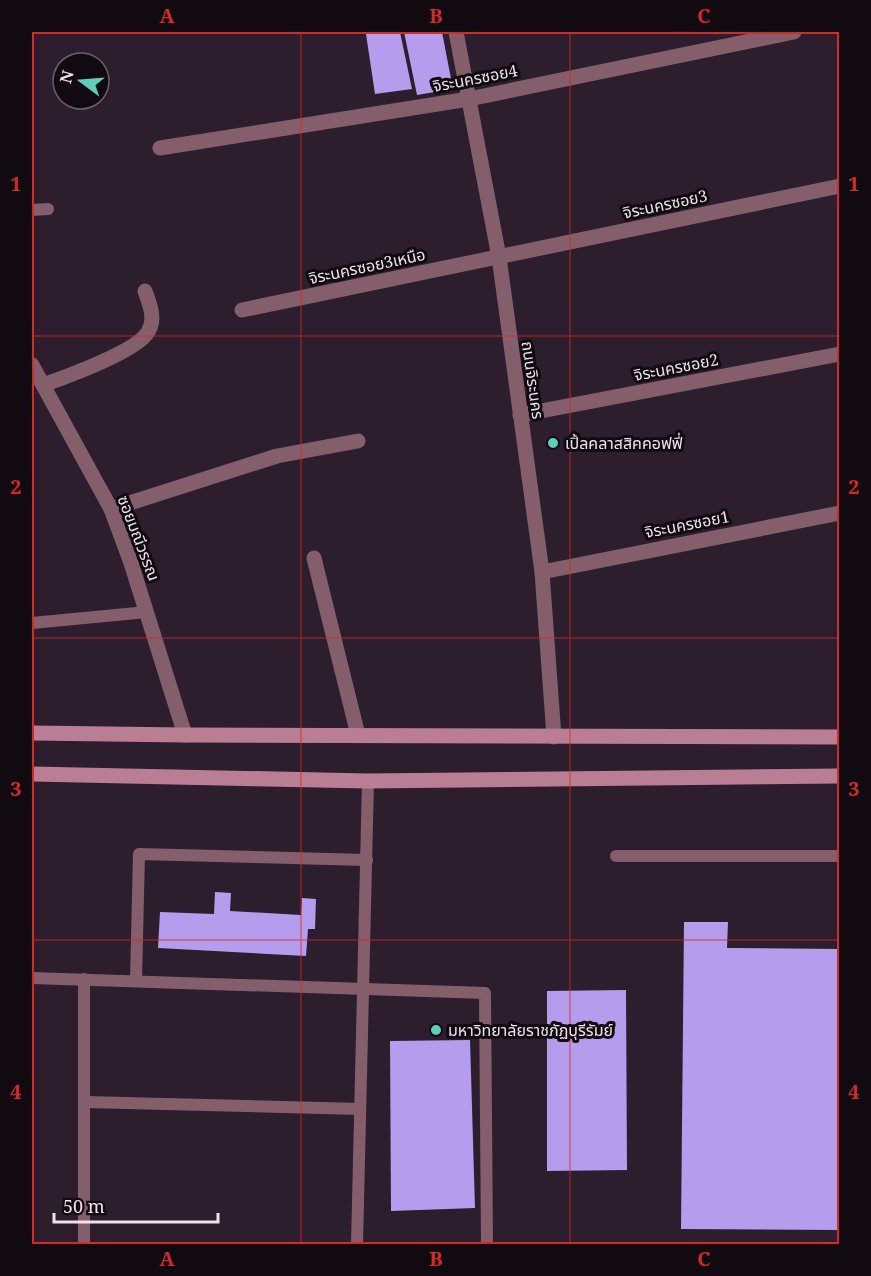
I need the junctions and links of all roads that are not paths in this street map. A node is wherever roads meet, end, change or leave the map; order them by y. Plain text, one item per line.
1 (456, 32) edge
2 (794, 32) edge
3 (469, 99) junction
4 (160, 148) dead end
5 (840, 186) edge
6 (48, 209) dead end
7 (32, 210) edge
8 (499, 257) junction
9 (145, 291) dead end
10 (242, 310) dead end
11 (840, 354) edge
12 (32, 365) edge
13 (43, 386) junction
14 (520, 415) junction
15 (358, 441) dead end
16 (111, 509) junction
17 (840, 513) edge
18 (314, 558) dead end
19 (542, 572) junction
20 (147, 612) junction
21 (32, 623) edge
22 (32, 733) edge
23 (185, 735) junction
24 (358, 735) junction
25 (554, 737) junction
26 (840, 737) edge
27 (32, 774) edge
28 (840, 776) edge
29 (368, 781) junction
30 (616, 856) dead end
31 (840, 856) edge
32 (367, 860) junction
33 (32, 978) edge
34 (84, 979) junction
35 (136, 980) junction
36 (363, 989) junction
37 (85, 1102) junction
38 (360, 1109) junction
39 (84, 1245) edge
40 (357, 1245) edge
41 (487, 1245) edge

1 - 3 street, ถนนจิระนคร
2 - 3 street, จิระนครซอย4
3 - 4 street, จิระนครซอย4
3 - 8 street, ถนนจิระนคร
5 - 8 street, จิระนครซอย3
6 - 7 lane
8 - 10 street, จิระนครซอย3เหนือ
8 - 14 street, ถนนจิระนคร
9 - 13 street
11 - 14 street, จิระนครซอย2
12 - 13 street, ซอยมณีวรรณ
13 - 16 street, ซอยมณีวรรณ
14 - 19 street, ถนนจิระนคร
15 - 16 street
16 - 20 street, ซอยมณีวรรณ
17 - 19 street, จิระนครซอย1
18 - 24 street
19 - 25 street, ถนนจิระนคร
20 - 21 lane
20 - 23 street, ซอยมณีวรรณ
22 - 23 main road
23 - 24 main road
24 - 25 main road
25 - 26 main road
27 - 29 main road
28 - 29 main road
29 - 32 lane
30 - 31 lane
32 - 35 lane
32 - 36 lane
33 - 34 lane
34 - 35 lane
34 - 37 lane
35 - 36 lane
36 - 38 lane
36 - 41 lane
37 - 38 lane
37 - 39 lane
38 - 40 lane

